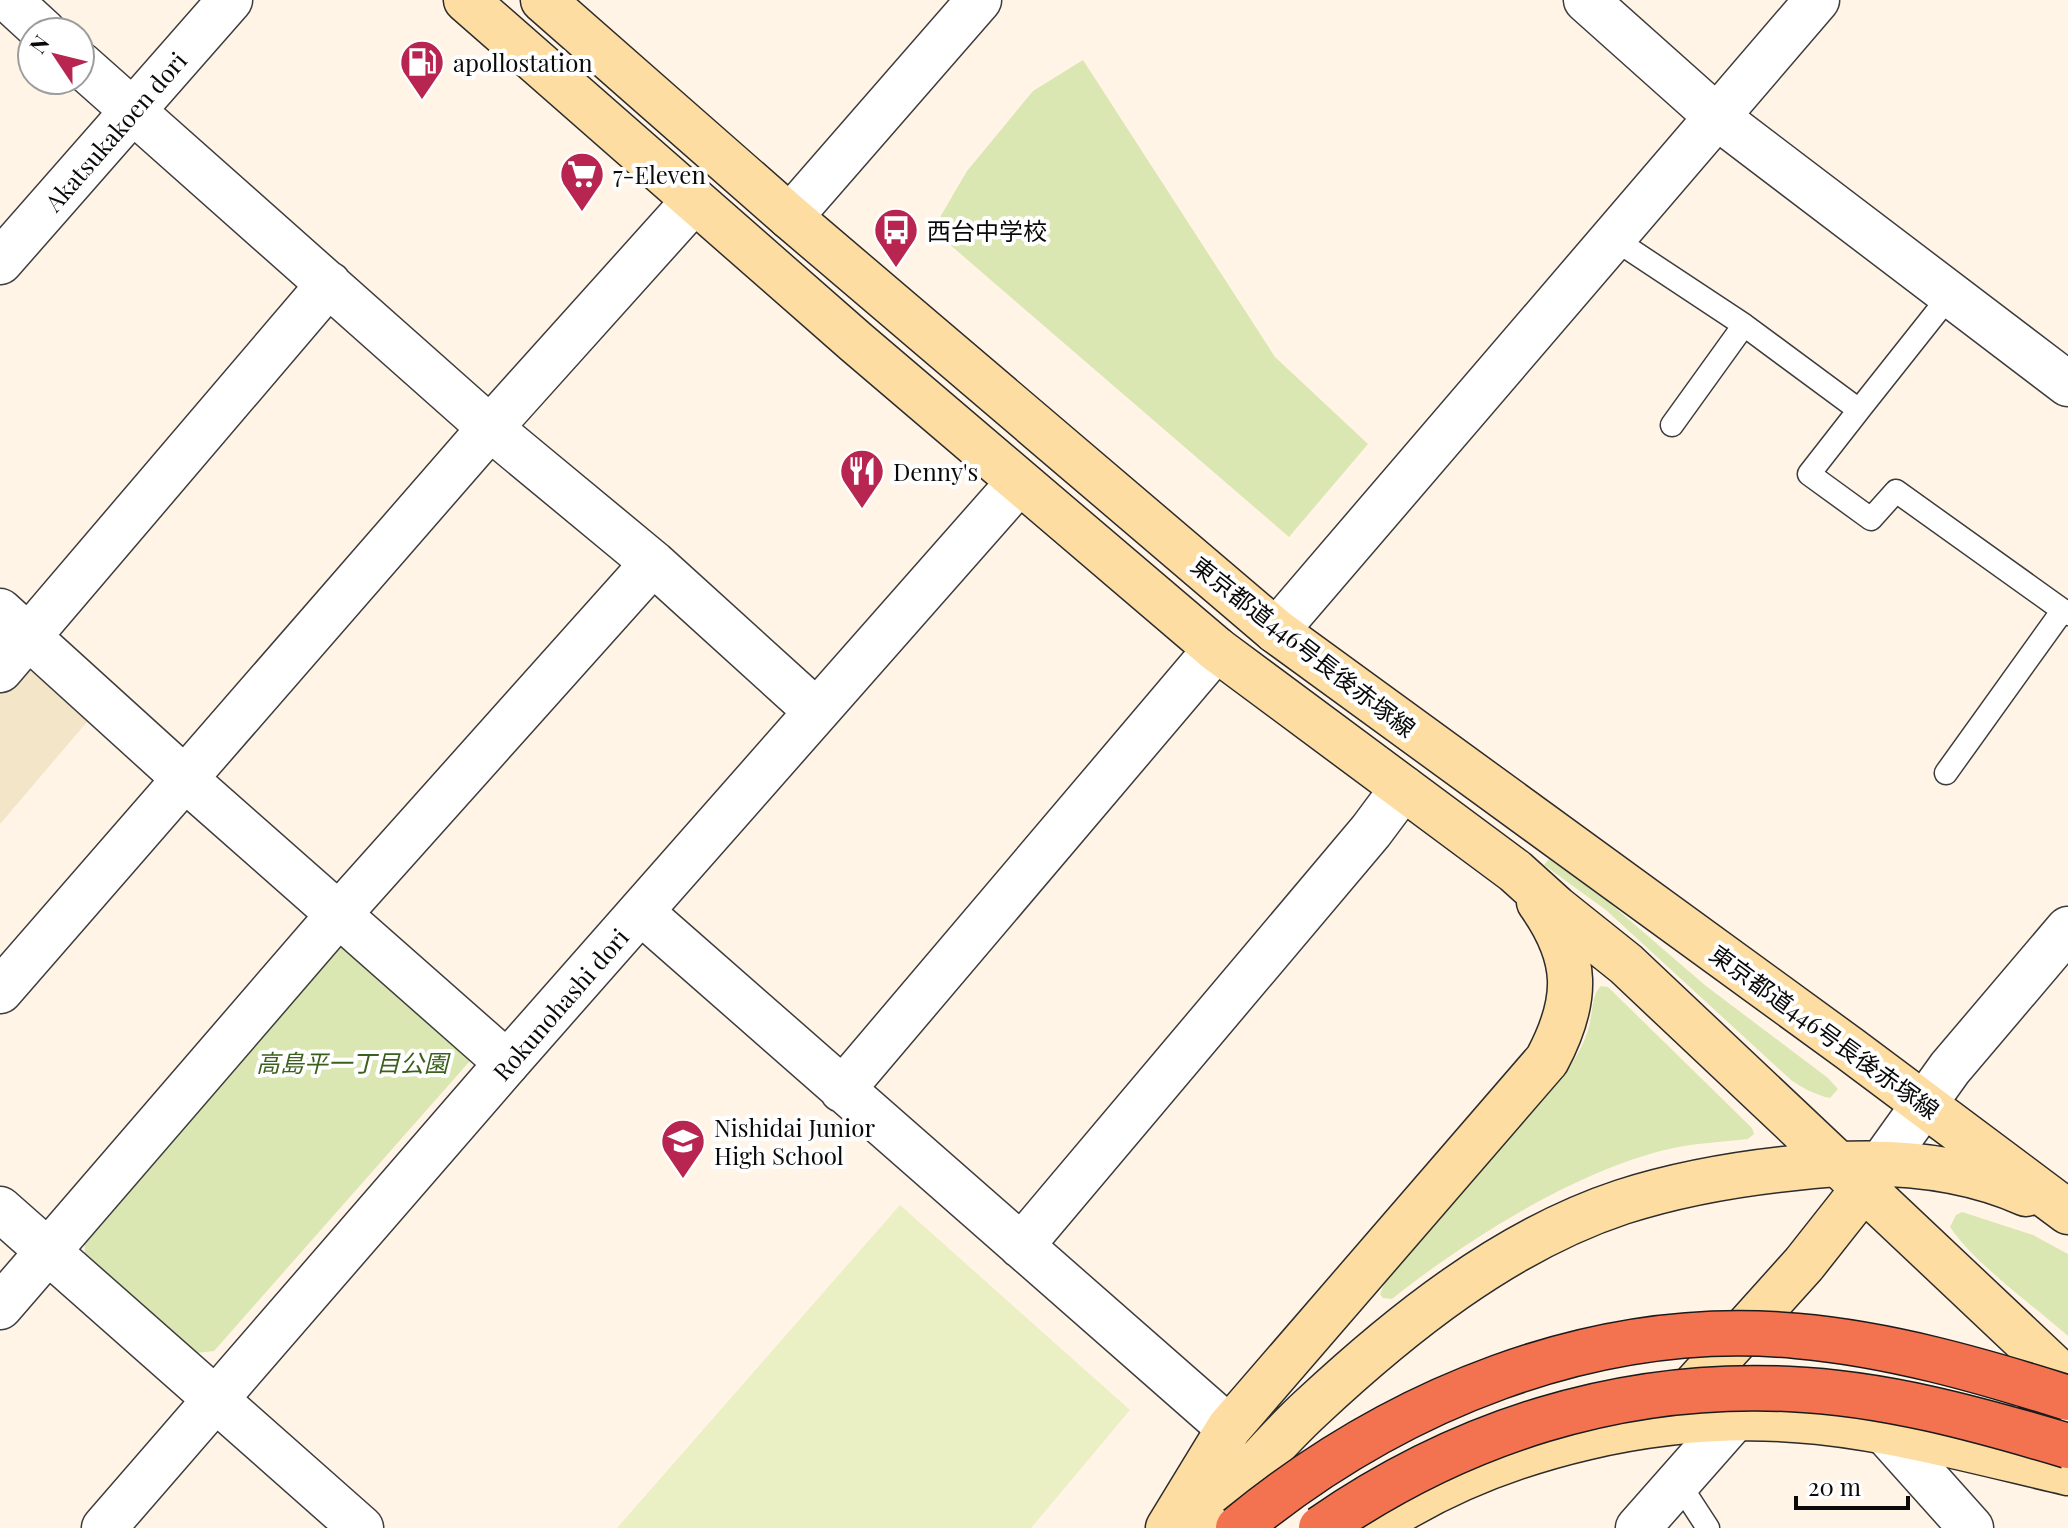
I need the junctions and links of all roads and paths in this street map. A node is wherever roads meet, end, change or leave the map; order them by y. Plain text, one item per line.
1 (9, 0) edge
2 (230, 0) edge
3 (466, 0) edge
4 (543, 0) edge
5 (979, 0) edge
6 (1586, 0) edge
7 (1817, 0) edge
8 (26, 16) edge
9 (96, 78) edge
10 (133, 110) junction
11 (1717, 117) junction
12 (694, 201) junction
13 (790, 217) junction
14 (1611, 237) junction
15 (0, 262) edge
16 (329, 284) junction
17 (1951, 294) junction
18 (1744, 325) junction
19 (2068, 384) edge
20 (1859, 410) junction
21 (1672, 425) dead end
22 (490, 428) junction
23 (1019, 482) junction
24 (653, 563) junction
25 (2065, 612) edge
26 (15, 624) edge
27 (1276, 631) junction
28 (1216, 649) junction
29 (0, 670) edge
30 (816, 711) junction
31 (1946, 773) dead end
32 (184, 778) junction
33 (1403, 788) junction
34 (1515, 871) junction
35 (641, 912) junction
36 (339, 914) junction
37 (2068, 929) edge
38 (0, 991) edge
39 (507, 1063) junction
40 (842, 1090) junction
41 (1924, 1103) junction
42 (1862, 1171) junction
43 (0, 1209) edge
44 (2068, 1212) edge
45 (1021, 1246) junction
46 (49, 1251) junction
47 (0, 1307) edge
48 (2068, 1381) edge
49 (2068, 1398) edge
50 (215, 1401) junction
51 (1735, 1418) junction
52 (1659, 1425) junction
53 (1229, 1428) junction
54 (1886, 1433) junction
55 (2068, 1446) edge
56 (2068, 1473) edge
57 (1678, 1482) junction
58 (104, 1528) edge
59 (361, 1528) edge
60 (1168, 1528) edge
61 (1199, 1528) edge
62 (1238, 1528) edge
63 (1321, 1528) edge
64 (1372, 1528) edge
65 (1638, 1528) edge
66 (1708, 1528) edge
67 (1971, 1528) edge

1 - 8 street
2 - 10 street, Akatsukakoen dori
3 - 12 main road
4 - 13 main road, 東京都道446号長後赤塚線
5 - 13 street
6 - 11 street
7 - 11 street
9 - 10 street
10 - 15 street, Akatsukakoen dori
10 - 16 street
11 - 14 street
11 - 17 street
12 - 22 street
12 - 23 main road
13 - 27 main road, 東京都道446号長後赤塚線
14 - 18 lane
14 - 27 street
16 - 22 street
16 - 26 street
17 - 19 street
17 - 20 lane
18 - 20 lane
18 - 21 lane
20 - 25 lane
22 - 24 street
22 - 32 street
23 - 28 main road
23 - 30 street, Rokunohashi dori
24 - 30 street
24 - 36 street
25 - 31 lane
26 - 29 street
26 - 32 street
27 - 41 main road, 東京都道446号長後赤塚線
28 - 33 main road
28 - 40 street
30 - 35 street, Rokunohashi dori
32 - 36 street
32 - 38 street
33 - 34 main road
33 - 45 street
34 - 42 main road
34 - 53 main road
35 - 39 street, Rokunohashi dori
35 - 40 street
36 - 39 street
36 - 46 street
37 - 41 street
39 - 50 street, Rokunohashi dori
40 - 45 street
41 - 42 street
41 - 44 main road, 東京都道446号長後赤塚線
42 - 44 main road, 東京都道446号長後赤塚線
42 - 48 main road
42 - 52 main road
42 - 61 main road, 東京都道446号長後赤塚線
43 - 46 street
45 - 53 street
46 - 47 street
46 - 50 street
49 - 62 highway, bridge
50 - 58 street, Rokunohashi dori
50 - 59 street
51 - 52 main road
51 - 54 main road
51 - 57 street
52 - 64 main road
53 - 60 main road
54 - 56 main road
54 - 67 street
55 - 63 highway, bridge
57 - 65 street
57 - 66 lane

